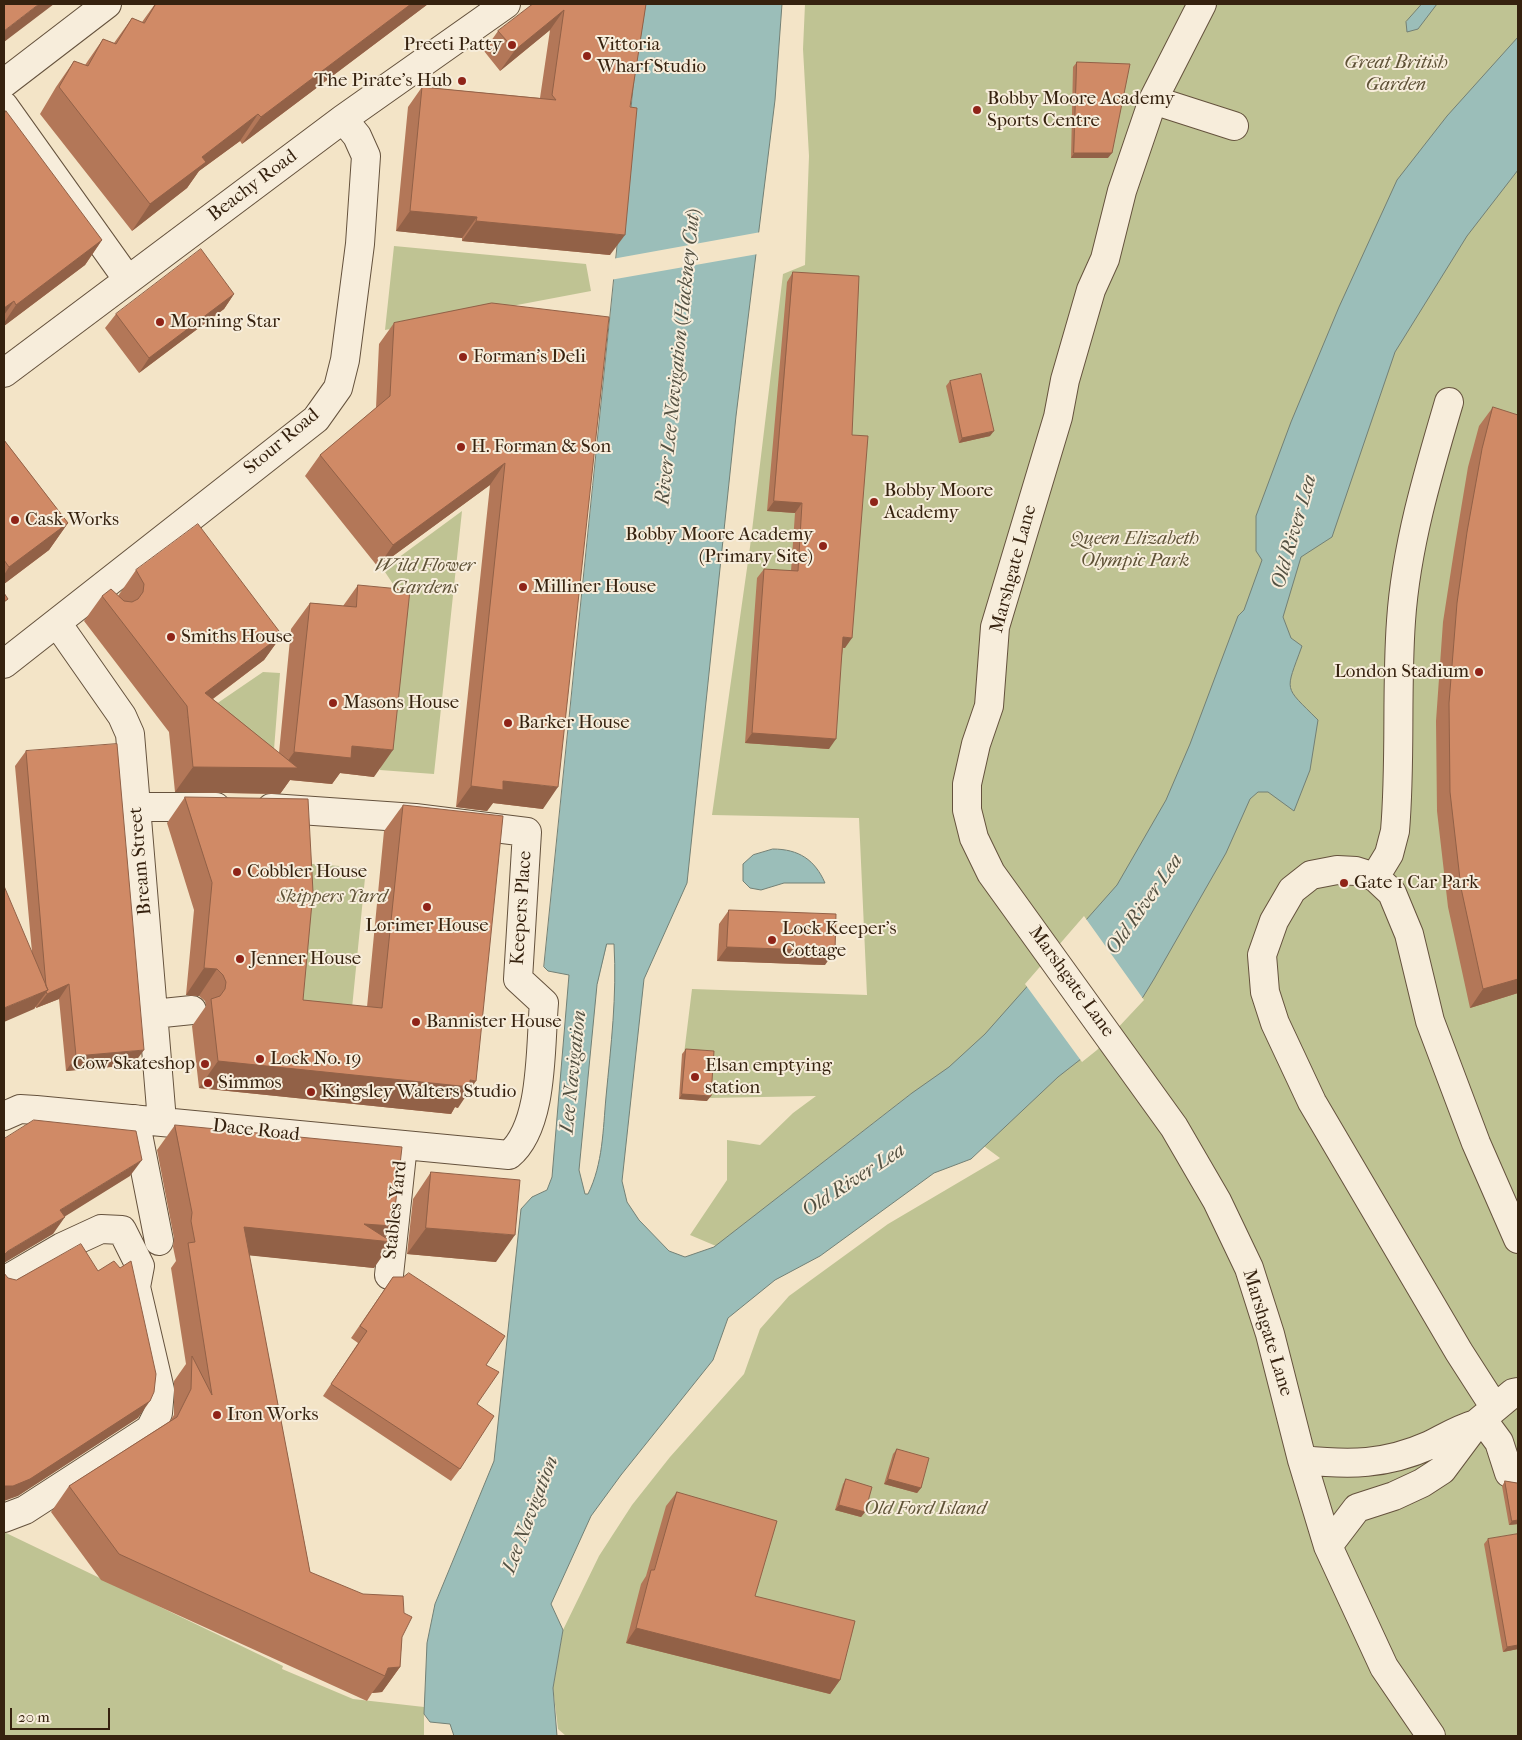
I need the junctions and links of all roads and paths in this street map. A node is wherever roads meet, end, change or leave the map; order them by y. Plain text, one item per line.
1 (107, 4) edge
2 (506, 4) edge
3 (1202, 4) edge
4 (4, 83) edge
5 (1153, 100) junction
6 (6, 109) edge
7 (343, 119) junction
8 (1234, 126) dead end
9 (128, 280) junction
10 (4, 373) edge
11 (1449, 402) dead end
12 (57, 623) junction
13 (4, 664) edge
14 (137, 808) junction
15 (1375, 877) junction
16 (192, 1010) dead end
17 (154, 1014) junction
18 (4, 1116) edge
19 (136, 1119) junction
20 (162, 1122) junction
21 (403, 1145) junction
22 (509, 1155) joint
23 (1518, 1239) edge
24 (159, 1241) dead end
25 (389, 1275) dead end
26 (4, 1281) edge
27 (1518, 1392) edge
28 (1485, 1417) junction
29 (1302, 1460) junction
30 (1509, 1473) dead end
31 (4, 1518) edge
32 (1328, 1546) junction
33 (1431, 1736) edge

1 - 4 street
2 - 7 street, Beachy Road
3 - 5 street, Marshgate Lane
5 - 8 street
5 - 29 street, Marshgate Lane
6 - 9 street
7 - 9 street, Beachy Road
7 - 12 street, Stour Road
9 - 10 street, Beachy Road
11 - 15 street
12 - 13 street, Stour Road
12 - 14 street, Bream Street
14 - 17 street, Bream Street
14 - 22 street, Keepers Place
15 - 23 street
15 - 28 street
16 - 17 street
17 - 20 street, Bream Street
18 - 19 street, Dace Road
19 - 20 street, Dace Road
19 - 24 street
20 - 21 street, Dace Road
21 - 22 street, Dace Road
21 - 25 street, Stables Yard
26 - 31 street
27 - 28 street
28 - 29 street
28 - 30 street
28 - 32 street
29 - 32 street, Marshgate Lane
32 - 33 street, Marshgate Lane

